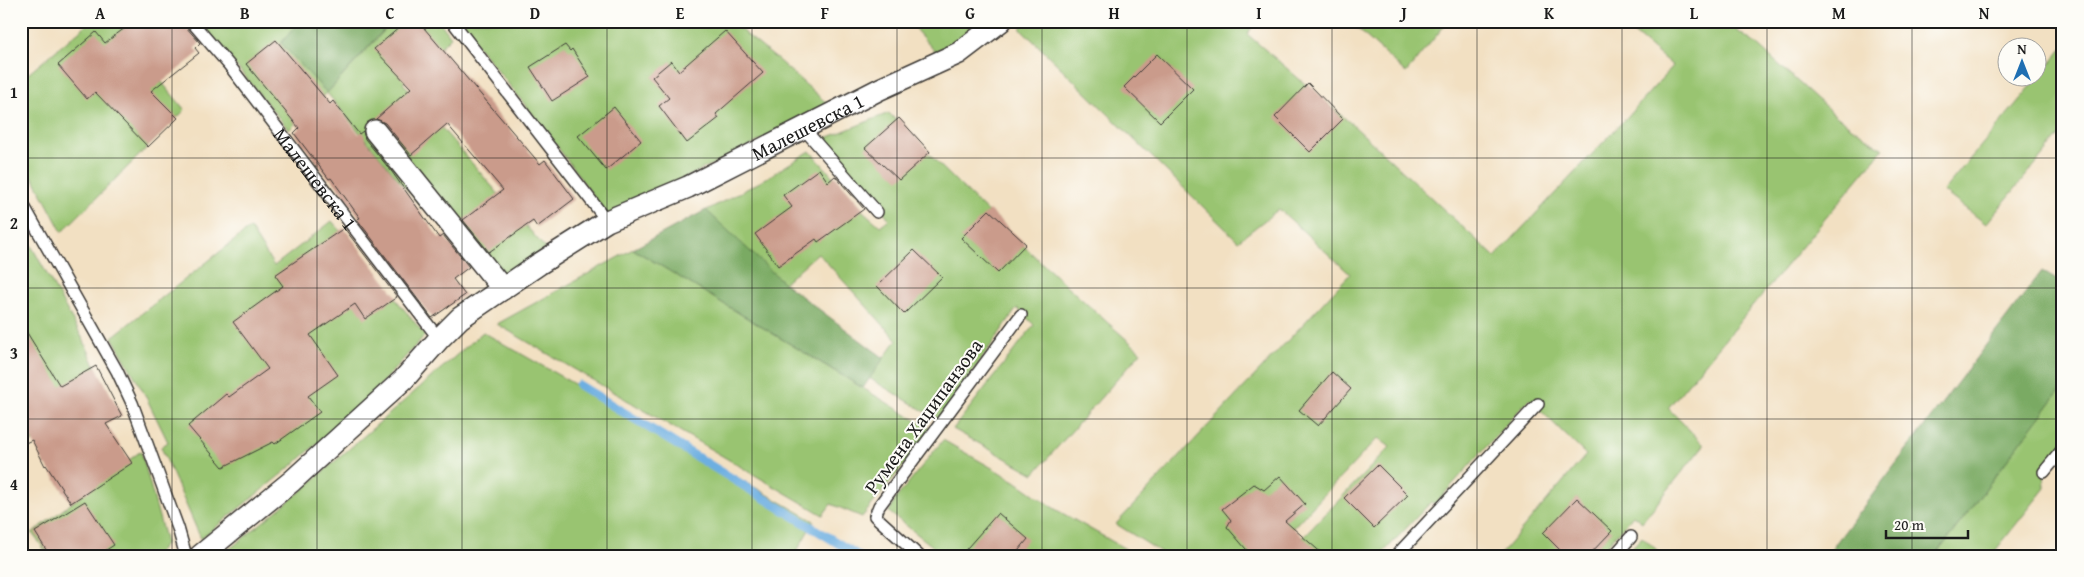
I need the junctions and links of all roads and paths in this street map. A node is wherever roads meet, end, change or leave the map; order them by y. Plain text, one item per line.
1 (191, 21) edge
2 (452, 21) edge
3 (1001, 21) edge
4 (804, 128) junction
5 (375, 131) dead end
6 (21, 202) edge
7 (877, 212) dead end
8 (607, 222) junction
9 (503, 289) junction
10 (1020, 315) dead end
11 (439, 339) junction
12 (1538, 404) dead end
13 (2063, 449) edge
14 (2044, 472) dead end
15 (1631, 537) dead end
16 (186, 556) edge
17 (200, 556) edge
18 (919, 556) edge
19 (1396, 556) edge
20 (1614, 556) edge

1 - 11 lane, Малешевска 1
2 - 8 lane
3 - 4 street, Малешевска 1
4 - 7 lane
4 - 8 street, Малешевска 1
5 - 9 street
6 - 16 lane
8 - 9 street, Малешевска 1
9 - 11 street, Малешевска 1
10 - 18 lane, Румена Хаџипанзова
11 - 17 street, Малешевска 1
12 - 19 lane
13 - 14 lane
15 - 20 lane

